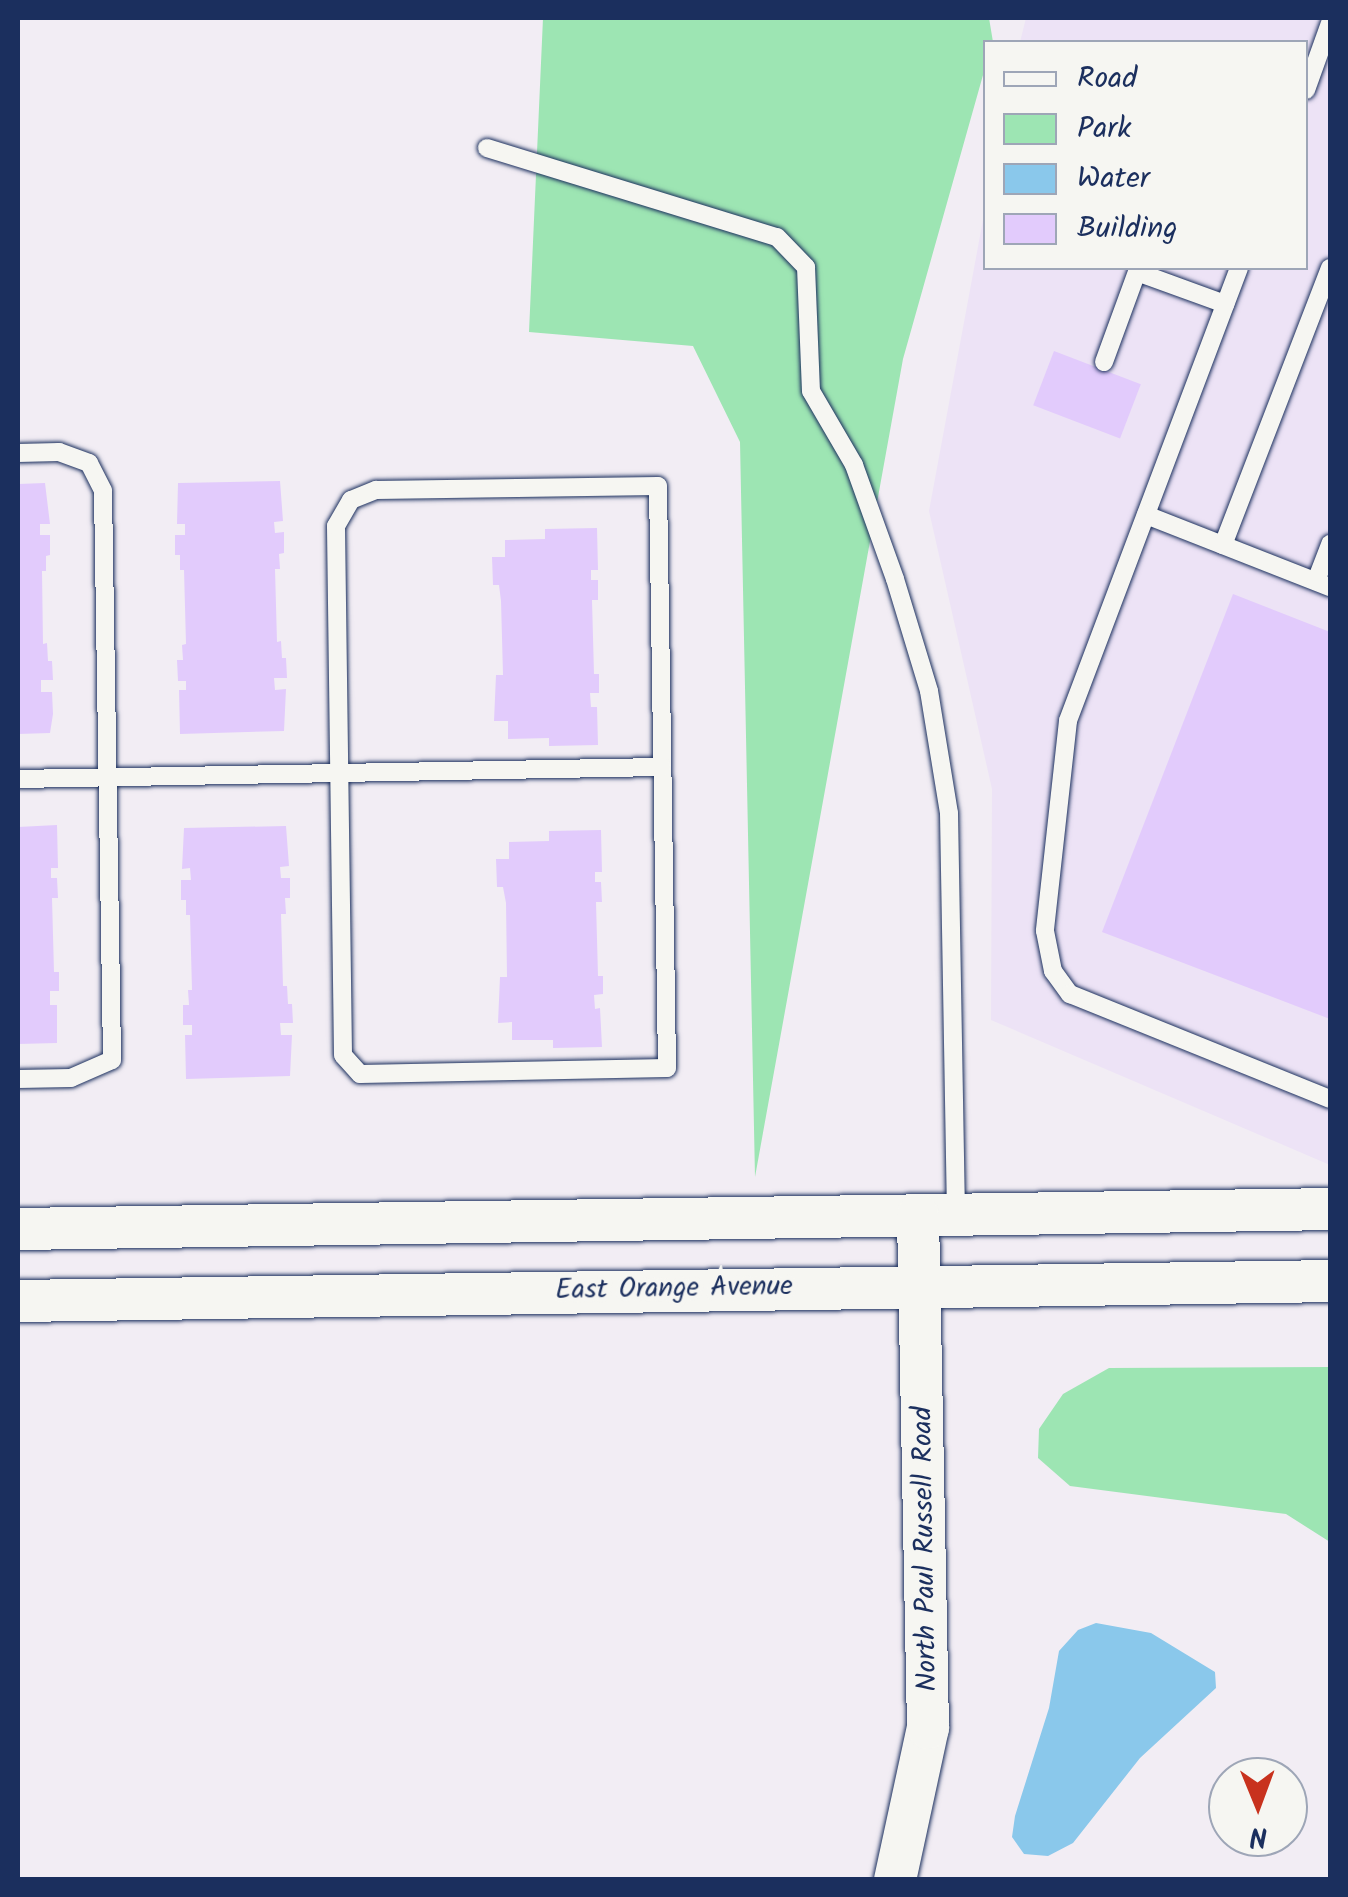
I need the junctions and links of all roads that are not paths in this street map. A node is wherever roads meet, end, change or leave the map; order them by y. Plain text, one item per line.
1 (1330, 23) edge
2 (1326, 52) edge
3 (1308, 86) edge
4 (487, 148) dead end
5 (1330, 268) edge
6 (1237, 270) edge
7 (1225, 304) junction
8 (1104, 362) dead end
9 (18, 453) edge
10 (1146, 515) junction
11 (1330, 544) edge
12 (1223, 545) junction
13 (1323, 584) edge
14 (662, 767) junction
15 (339, 772) junction
16 (106, 777) junction
17 (18, 778) edge
18 (18, 1079) edge
19 (1330, 1098) edge
20 (1330, 1209) edge
21 (937, 1215) junction
22 (18, 1229) edge
23 (1330, 1281) edge
24 (920, 1285) junction
25 (18, 1301) edge
26 (896, 1880) edge

1 - 2 lane
2 - 3 lane
4 - 21 lane
5 - 12 lane
6 - 7 lane
7 - 8 lane
7 - 10 lane
9 - 16 lane
10 - 12 lane
10 - 19 lane
11 - 13 lane
12 - 13 lane
14 - 15 lane
14 - 15 lane
14 - 15 lane
15 - 16 lane
16 - 17 lane
16 - 18 lane
20 - 21 street
21 - 22 street
21 - 24 street, North Paul Russell Road
23 - 24 street, East Orange Avenue
24 - 25 street, East Orange Avenue
24 - 26 street, North Paul Russell Road

